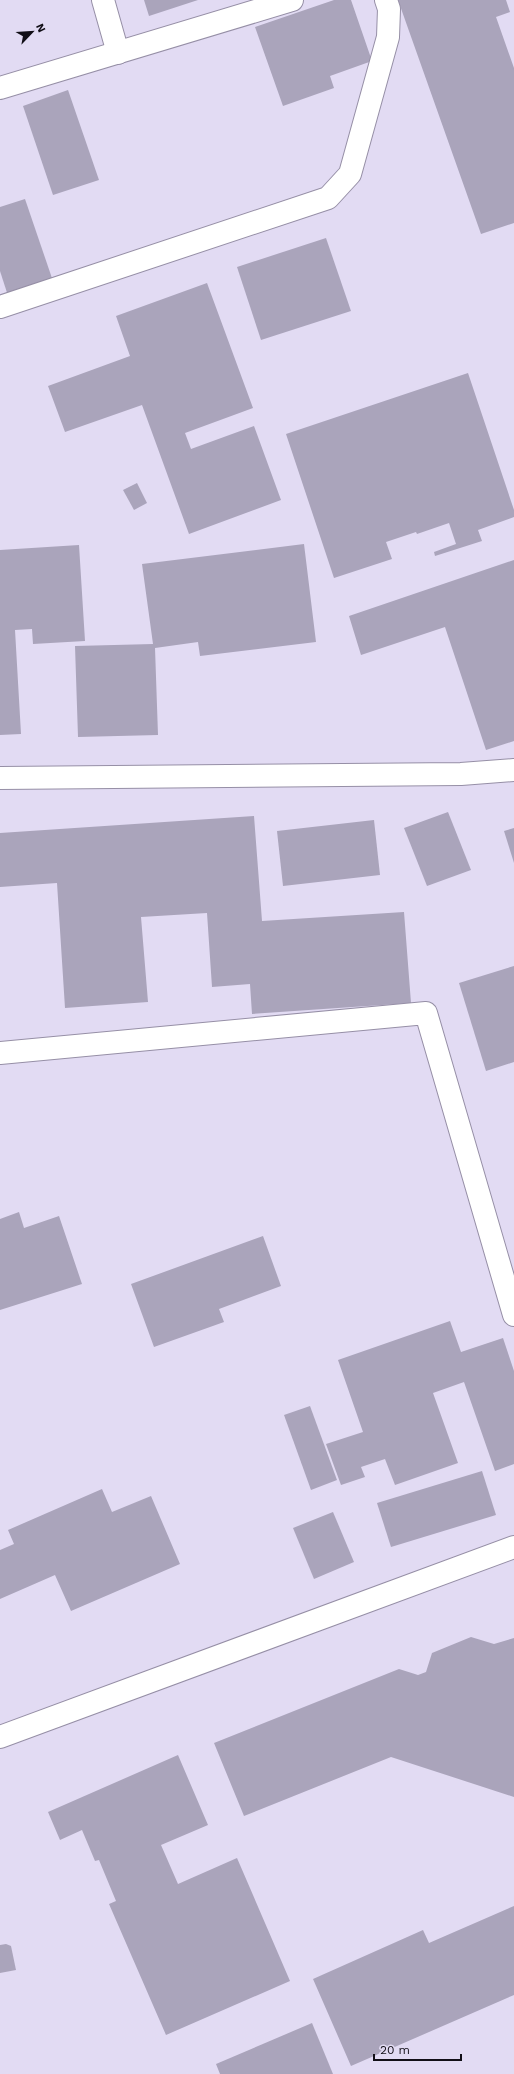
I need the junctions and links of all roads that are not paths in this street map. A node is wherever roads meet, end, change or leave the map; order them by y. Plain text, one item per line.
1 (103, 0) edge
2 (292, 0) edge
3 (386, 0) edge
4 (118, 53) junction
5 (0, 88) edge
6 (0, 307) edge
7 (514, 770) edge
8 (0, 778) edge
9 (0, 1053) edge
10 (514, 1315) edge
11 (514, 1547) edge
12 (0, 1737) edge

1 - 4 street
2 - 4 street
3 - 6 street
4 - 5 street
7 - 8 street
9 - 10 street
11 - 12 street

